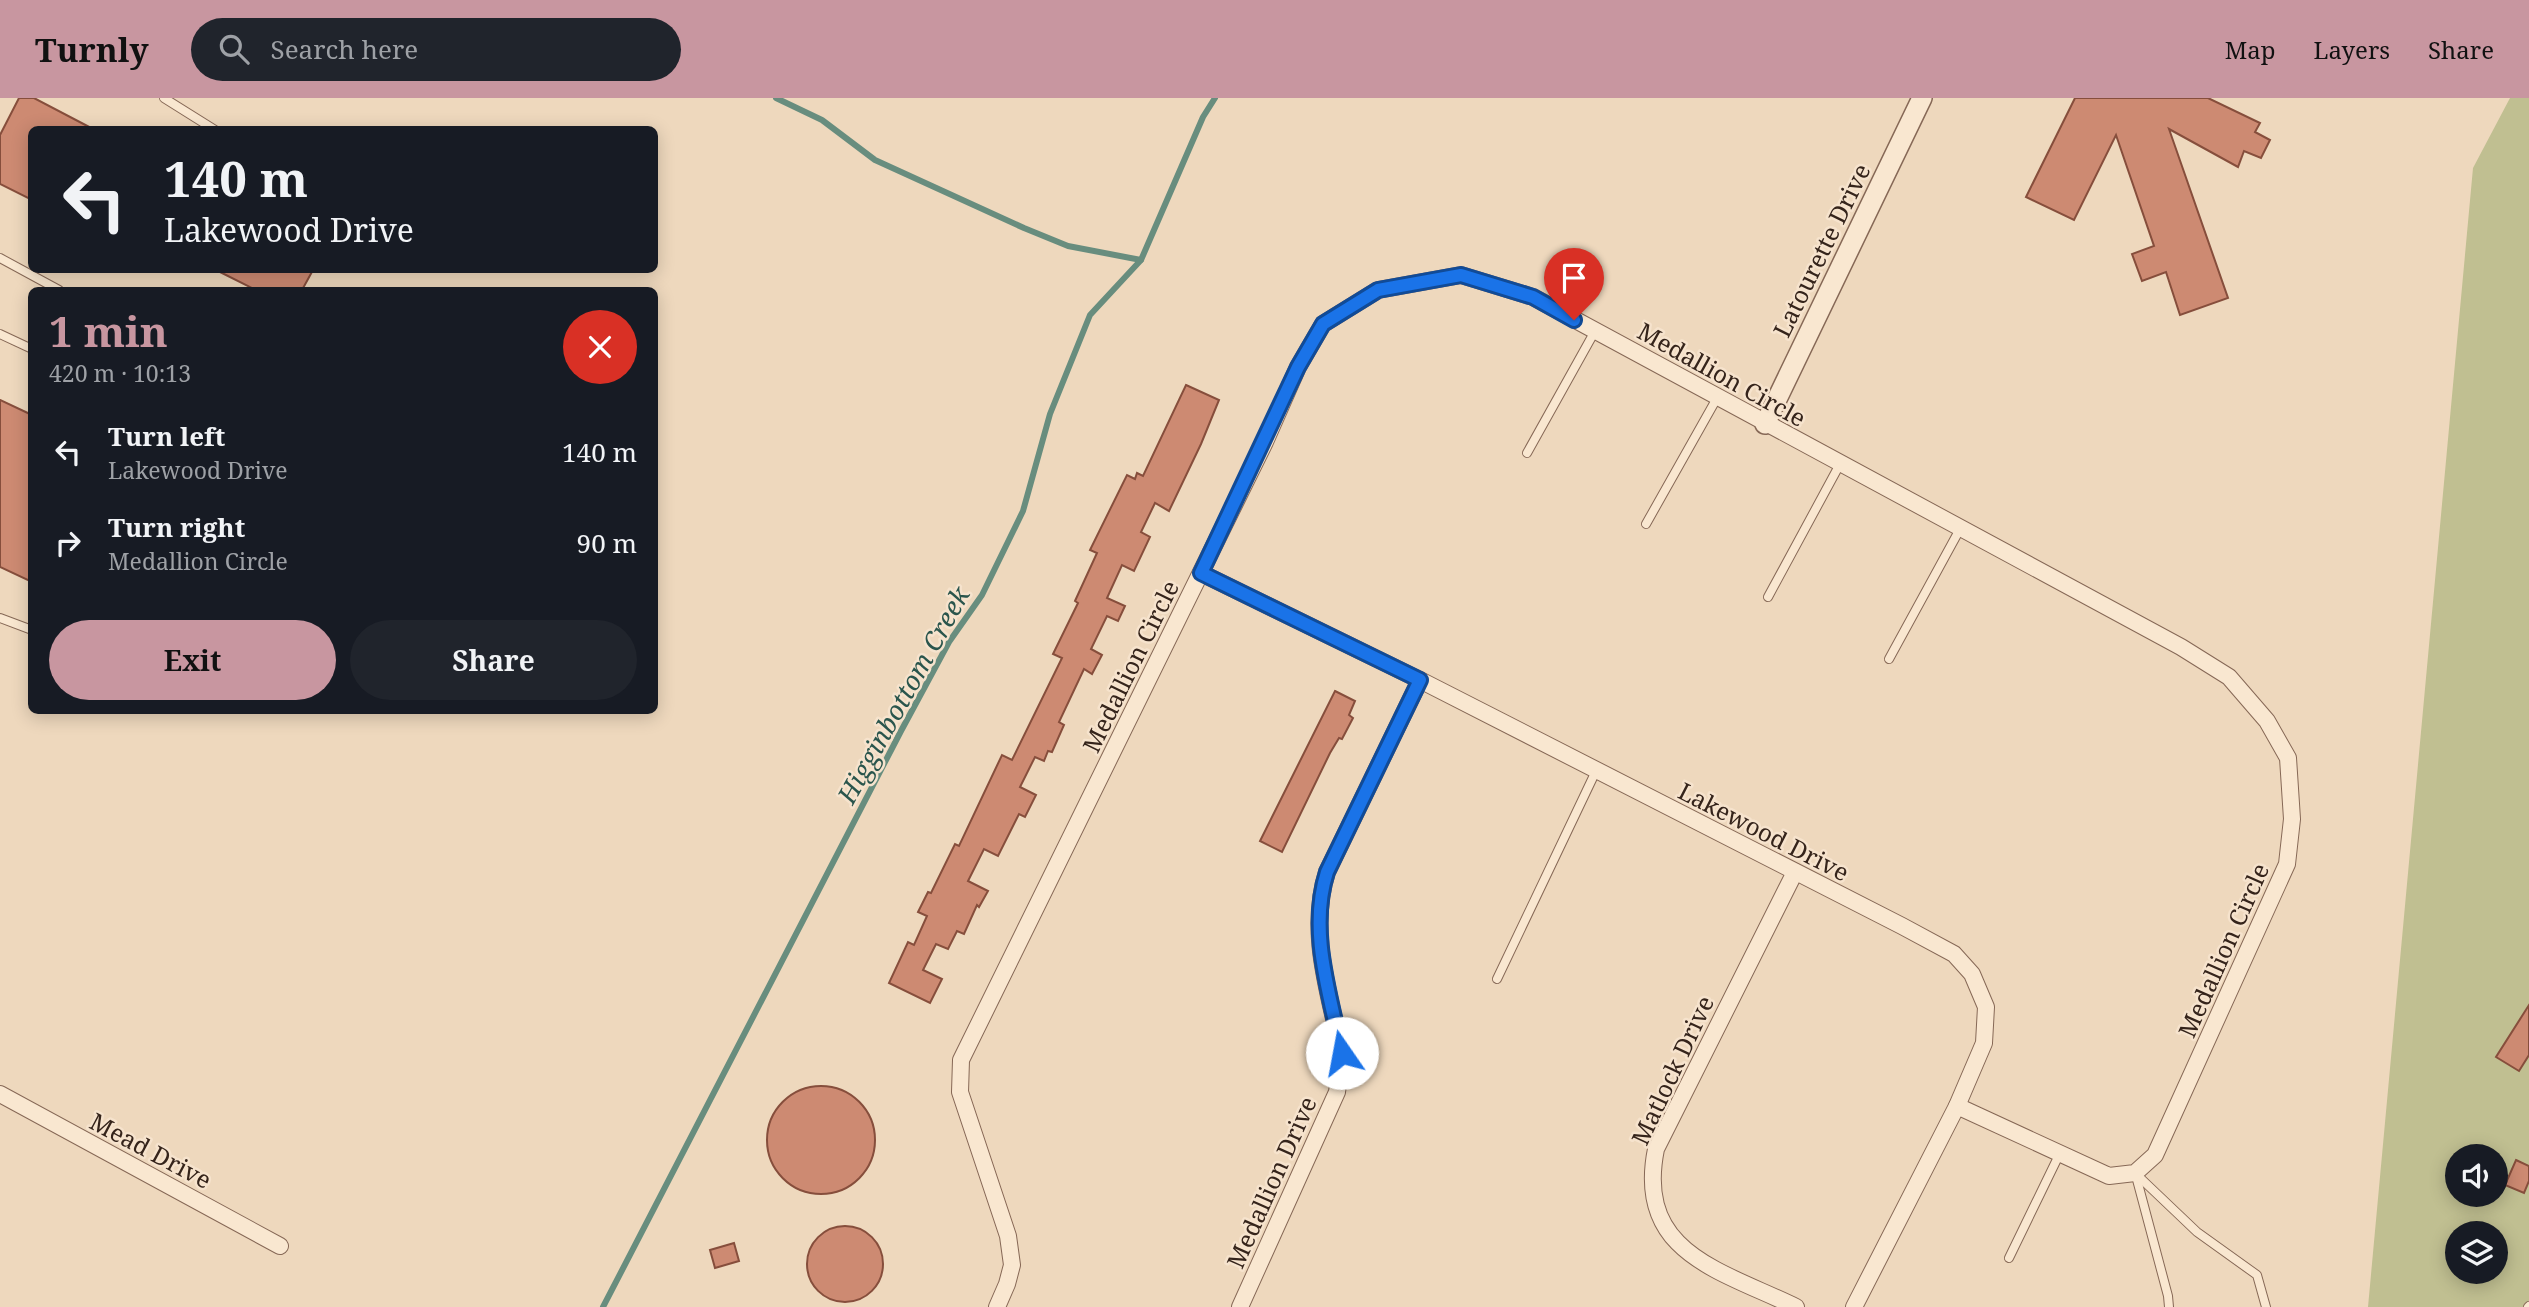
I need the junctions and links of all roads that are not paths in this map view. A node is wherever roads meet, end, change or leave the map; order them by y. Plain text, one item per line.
1 (164, 98) edge
2 (1922, 98) edge
3 (209, 126) edge
4 (0, 258) edge
5 (53, 287) edge
6 (1595, 331) junction
7 (0, 334) edge
8 (28, 347) edge
9 (1717, 398) junction
10 (1765, 424) junction
11 (1527, 453) dead end
12 (1840, 464) junction
13 (1646, 524) dead end
14 (1960, 529) junction
15 (1201, 573) junction
16 (1768, 597) dead end
17 (0, 618) edge
18 (28, 628) edge
19 (1889, 659) dead end
20 (1420, 680) junction
21 (1596, 771) junction
22 (1794, 872) junction
23 (1497, 979) dead end
24 (0, 1094) edge
25 (1957, 1106) junction
26 (2060, 1153) junction
27 (2135, 1173) junction
28 (280, 1246) dead end
29 (2009, 1258) dead end
30 (998, 1307) edge
31 (1240, 1307) edge
32 (1796, 1307) edge
33 (1854, 1307) edge
34 (2169, 1307) edge
35 (2266, 1307) edge

1 - 3 lane
2 - 10 street, Latourette Drive
4 - 5 lane
6 - 9 street, Medallion Circle
6 - 11 lane
6 - 15 street, Medallion Circle
7 - 8 lane
9 - 10 street, Medallion Circle
9 - 13 lane
10 - 12 street, Medallion Circle
12 - 14 street, Medallion Circle
12 - 16 lane
14 - 19 lane
14 - 27 street, Medallion Circle
15 - 20 street, Lakewood Drive
15 - 30 street, Medallion Circle
17 - 18 lane
20 - 21 street, Lakewood Drive
20 - 31 street, Medallion Drive
21 - 22 street, Lakewood Drive
21 - 23 lane
22 - 25 street, Lakewood Drive
22 - 32 street, Matlock Drive
24 - 28 street, Mead Drive
25 - 26 street
25 - 33 street, Lakewood Drive
26 - 27 street
26 - 29 lane
27 - 34 lane
27 - 35 lane

